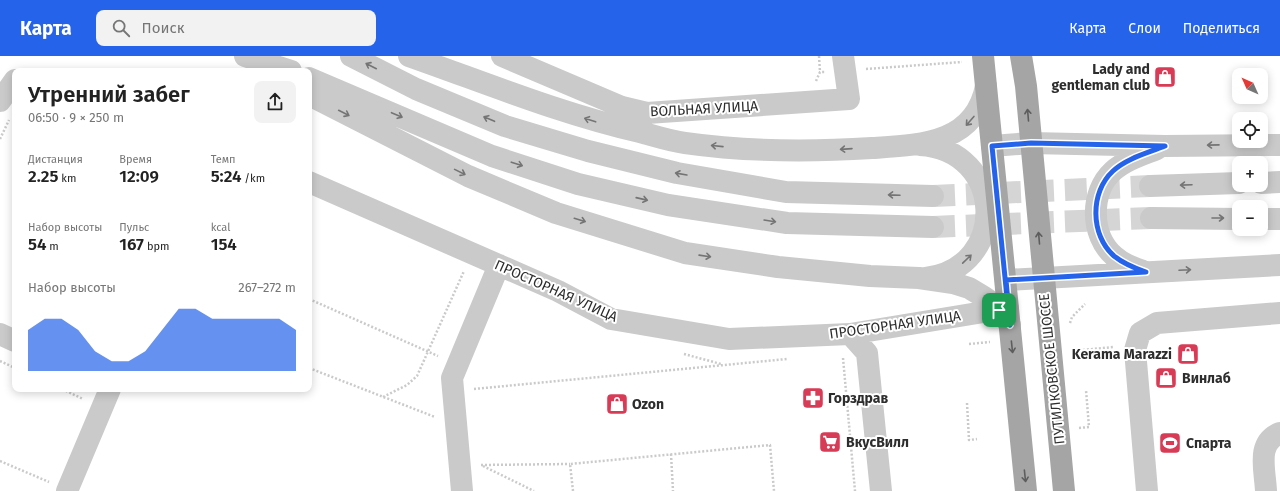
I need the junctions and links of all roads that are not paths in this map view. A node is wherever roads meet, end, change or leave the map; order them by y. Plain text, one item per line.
1 (233, 56) edge
2 (245, 56) edge
3 (351, 56) edge
4 (409, 56) edge
5 (502, 56) edge
6 (843, 56) edge
7 (983, 56) edge
8 (1021, 56) edge
9 (256, 68) edge
10 (282, 68) edge
11 (312, 79) edge
12 (986, 86) junction
13 (12, 89) edge
14 (312, 97) edge
15 (6, 108) edge
16 (1031, 143) junction
17 (918, 145) junction
18 (1280, 145) edge
19 (992, 146) junction
20 (1165, 146) junction
21 (1280, 182) edge
22 (312, 183) edge
23 (1232, 183) edge
24 (1268, 183) edge
25 (1150, 186) tunnel mouth
26 (933, 196) tunnel mouth
27 (1150, 218) tunnel mouth
28 (1232, 219) edge
29 (1268, 219) edge
30 (1280, 219) edge
31 (932, 227) tunnel mouth
32 (500, 265) junction
33 (1280, 265) edge
34 (1146, 272) junction
35 (1043, 277) junction
36 (919, 278) junction
37 (1006, 280) junction
38 (1280, 312) edge
39 (1006, 314) junction
40 (0, 334) edge
41 (850, 334) junction
42 (12, 340) edge
43 (109, 392) edge
44 (1280, 433) edge
45 (68, 491) edge
46 (462, 491) edge
47 (881, 491) edge
48 (1026, 491) edge
49 (1064, 491) edge
50 (1147, 491) edge
51 (1266, 491) edge

1 - 9 street
2 - 10 street
26 -> 3 street
17 -> 4 street
5 - 6 street, ВОЛЬНАЯ УЛИЦА
7 - 12 main road
16 -> 8 main road, ПУТИЛКОВСКОЕ ШОССЕ
11 -> 31 street
12 -> 17 street
12 - 19 main road
13 - 15 street
14 -> 36 street
16 - 19 street
16 - 20 street
35 -> 16 main road, ПУТИЛКОВСКОЕ ШОССЕ
36 -> 17 street
18 -> 20 street
19 - 37 main road
20 - 34 street
21 - 24 street
22 - 32 street, ПРОСТОРНАЯ УЛИЦА
23 -> 25 street
27 -> 28 street
29 - 30 street
32 - 41 street, ПРОСТОРНАЯ УЛИЦА
32 - 46 street
34 -> 33 street
34 - 35 street
35 - 37 street
35 - 49 main road, ПУТИЛКОВСКОЕ ШОССЕ
36 - 39 street
37 - 39 main road
38 - 50 street
39 - 41 street, ПРОСТОРНАЯ УЛИЦА
39 -> 48 main road
40 - 42 street
41 - 47 street
43 - 45 street
44 - 51 street

